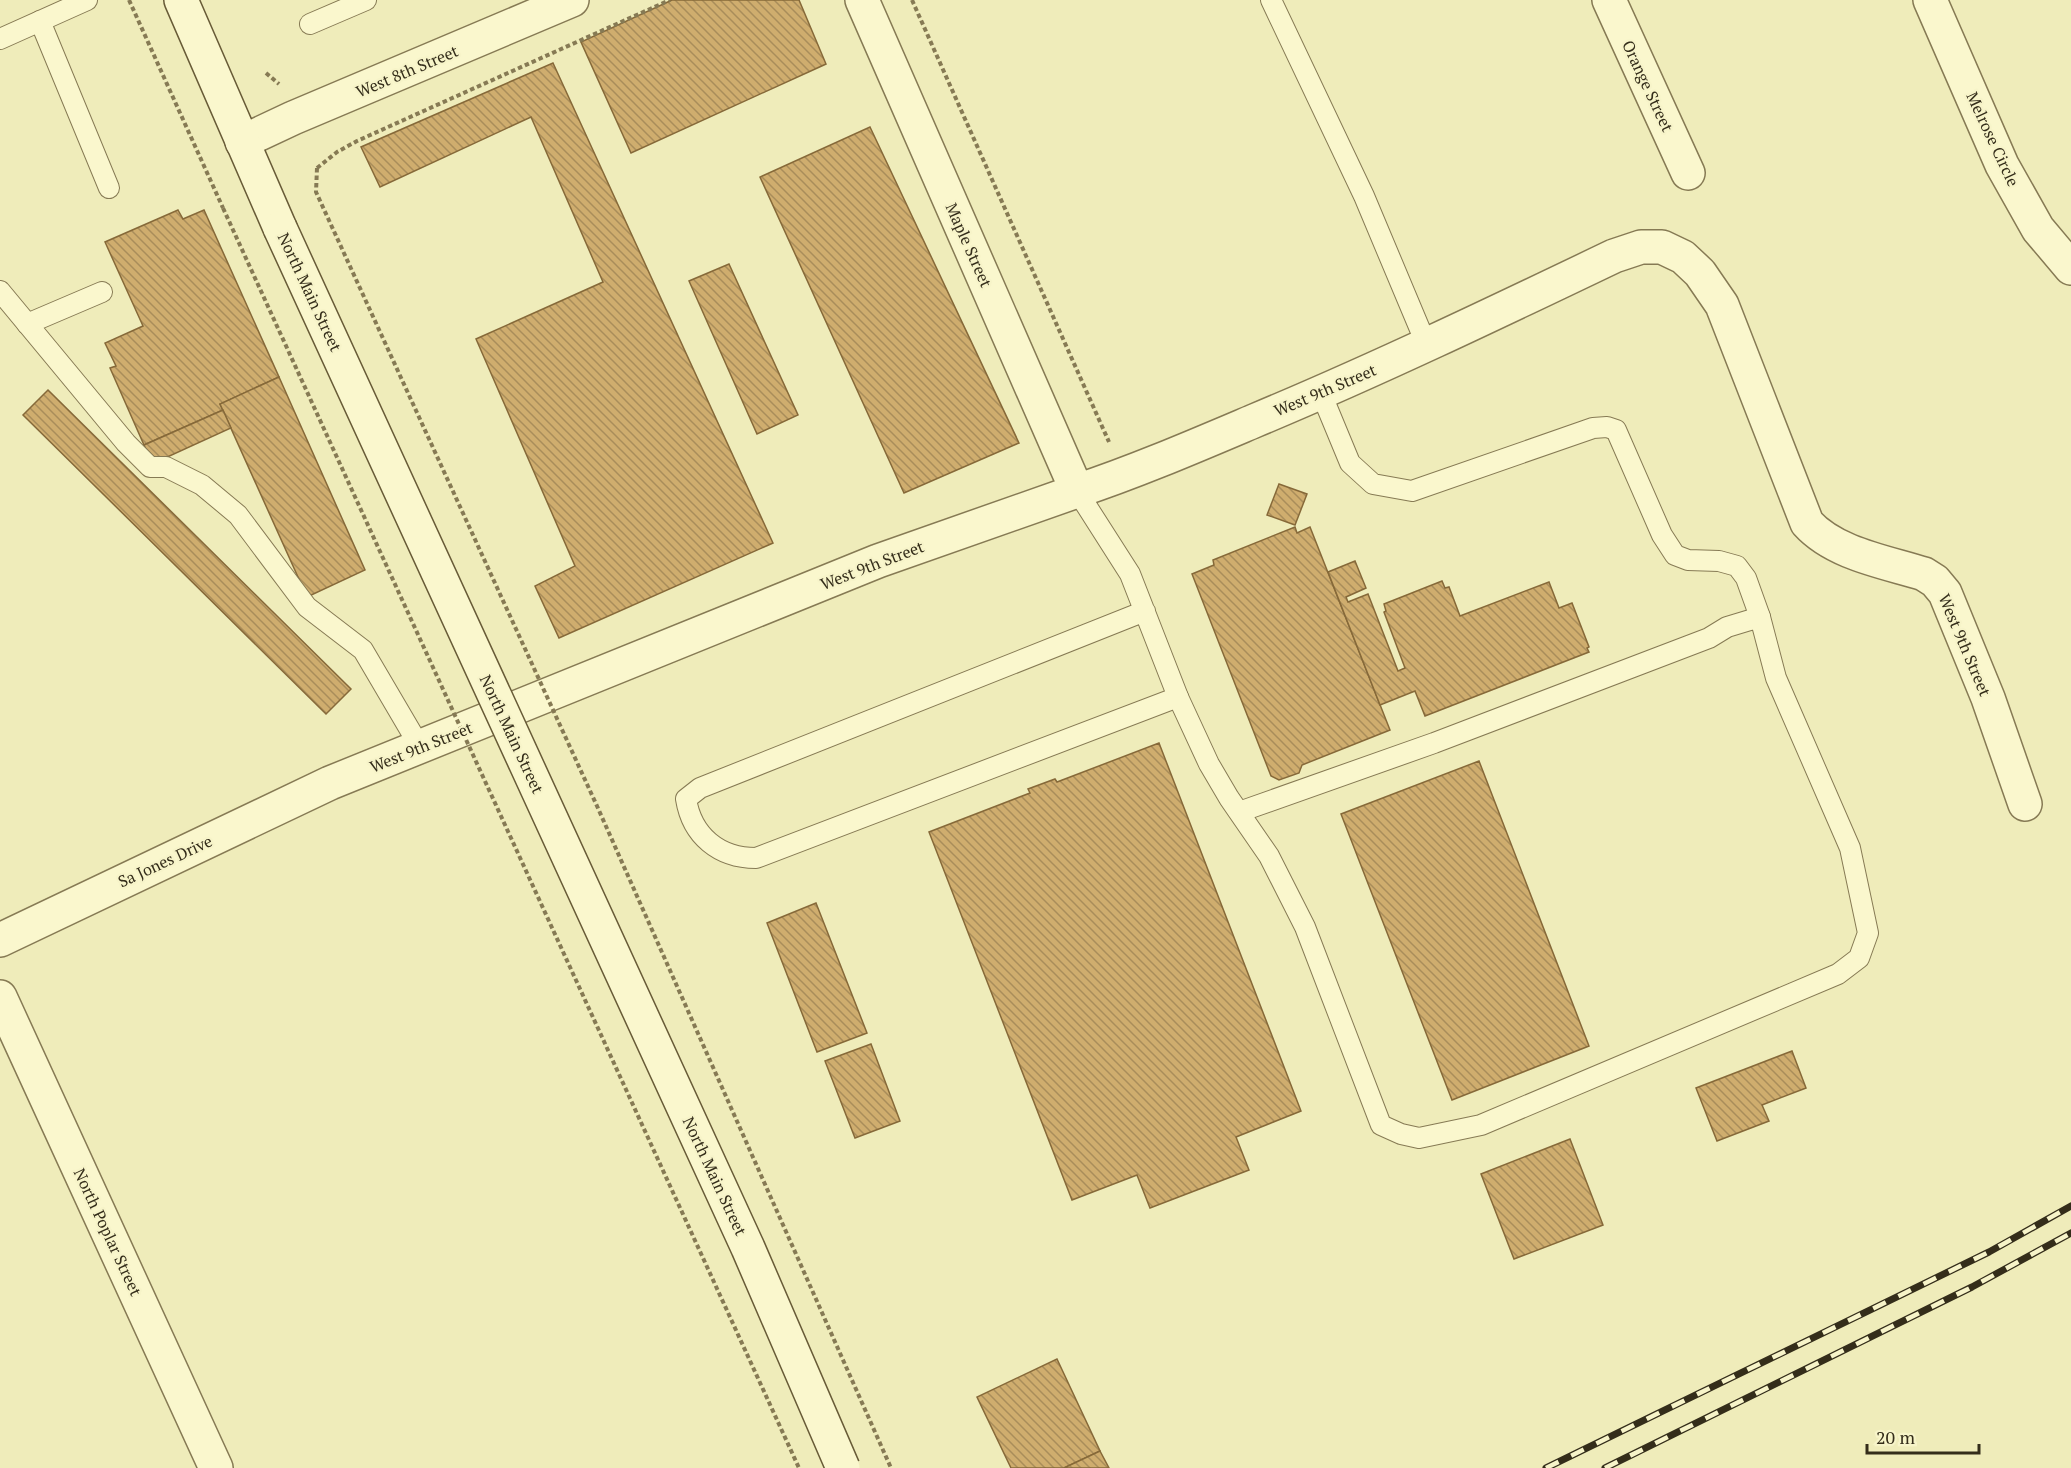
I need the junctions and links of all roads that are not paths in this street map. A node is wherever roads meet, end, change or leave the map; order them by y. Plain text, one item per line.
1 (87, 0) edge
2 (181, 0) edge
3 (366, 0) edge
4 (572, 0) edge
5 (862, 0) edge
6 (1271, 0) edge
7 (1609, 0) edge
8 (1930, 0) edge
9 (534, 8) edge
10 (40, 21) junction
11 (310, 24) dead end
12 (0, 39) edge
13 (242, 142) junction
14 (1688, 173) dead end
15 (109, 188) dead end
16 (2071, 268) edge
17 (0, 291) edge
18 (102, 292) dead end
19 (27, 324) junction
20 (1427, 346) junction
21 (1321, 393) junction
22 (1077, 491) junction
23 (1145, 611) junction
24 (1760, 617) junction
25 (1178, 697) junction
26 (420, 747) junction
27 (330, 783) joint
28 (2025, 804) dead end
29 (1239, 812) junction
30 (0, 940) edge
31 (0, 997) edge
32 (216, 1468) edge
33 (843, 1468) edge

1 - 10 lane
2 - 13 street, North Main Street
3 - 11 lane
4 - 9 street, West 8th Street
5 - 22 street, Maple Street
6 - 20 lane
7 - 14 street, Orange Street
8 - 16 street, Melrose Circle
9 - 13 street, West 8th Street
10 - 12 lane
10 - 15 lane
13 - 33 street, North Main Street, bridge
17 - 19 lane
18 - 19 lane
19 - 26 lane
20 - 21 street, West 9th Street
20 - 28 street, West 9th Street
21 - 22 street, West 9th Street
21 - 24 lane
22 - 23 lane
22 - 26 street, West 9th Street
23 - 25 lane
23 - 25 lane
24 - 29 lane
24 - 29 lane
25 - 29 lane
26 - 27 street, West 9th Street
27 - 30 street, Sa Jones Drive
31 - 32 street, North Poplar Street

